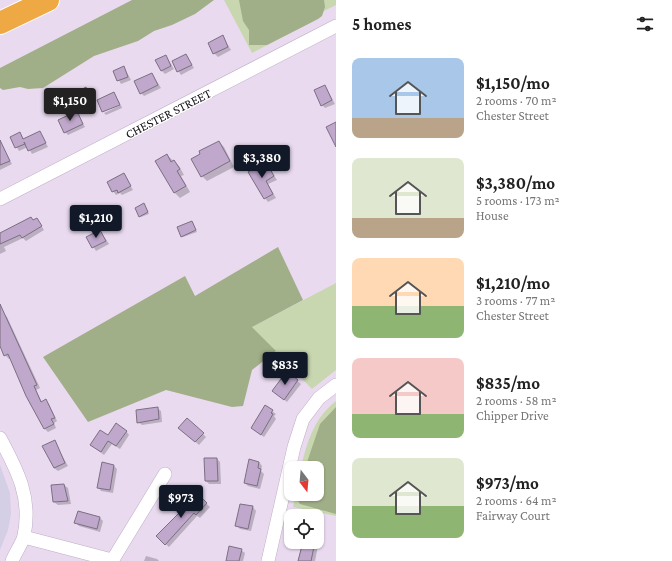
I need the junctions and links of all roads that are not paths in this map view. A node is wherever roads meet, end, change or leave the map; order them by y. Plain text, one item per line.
1 (48, 0) edge
2 (0, 23) edge
3 (336, 26) edge
4 (0, 199) edge
5 (336, 385) edge
6 (0, 438) edge
7 (165, 474) dead end
8 (24, 537) junction
9 (112, 560) edge
10 (12, 561) edge
11 (268, 561) edge

1 - 2 highway
3 - 4 street, CHESTER STREET
5 - 11 street
6 - 8 street
7 - 9 street
8 - 9 street
8 - 10 street

